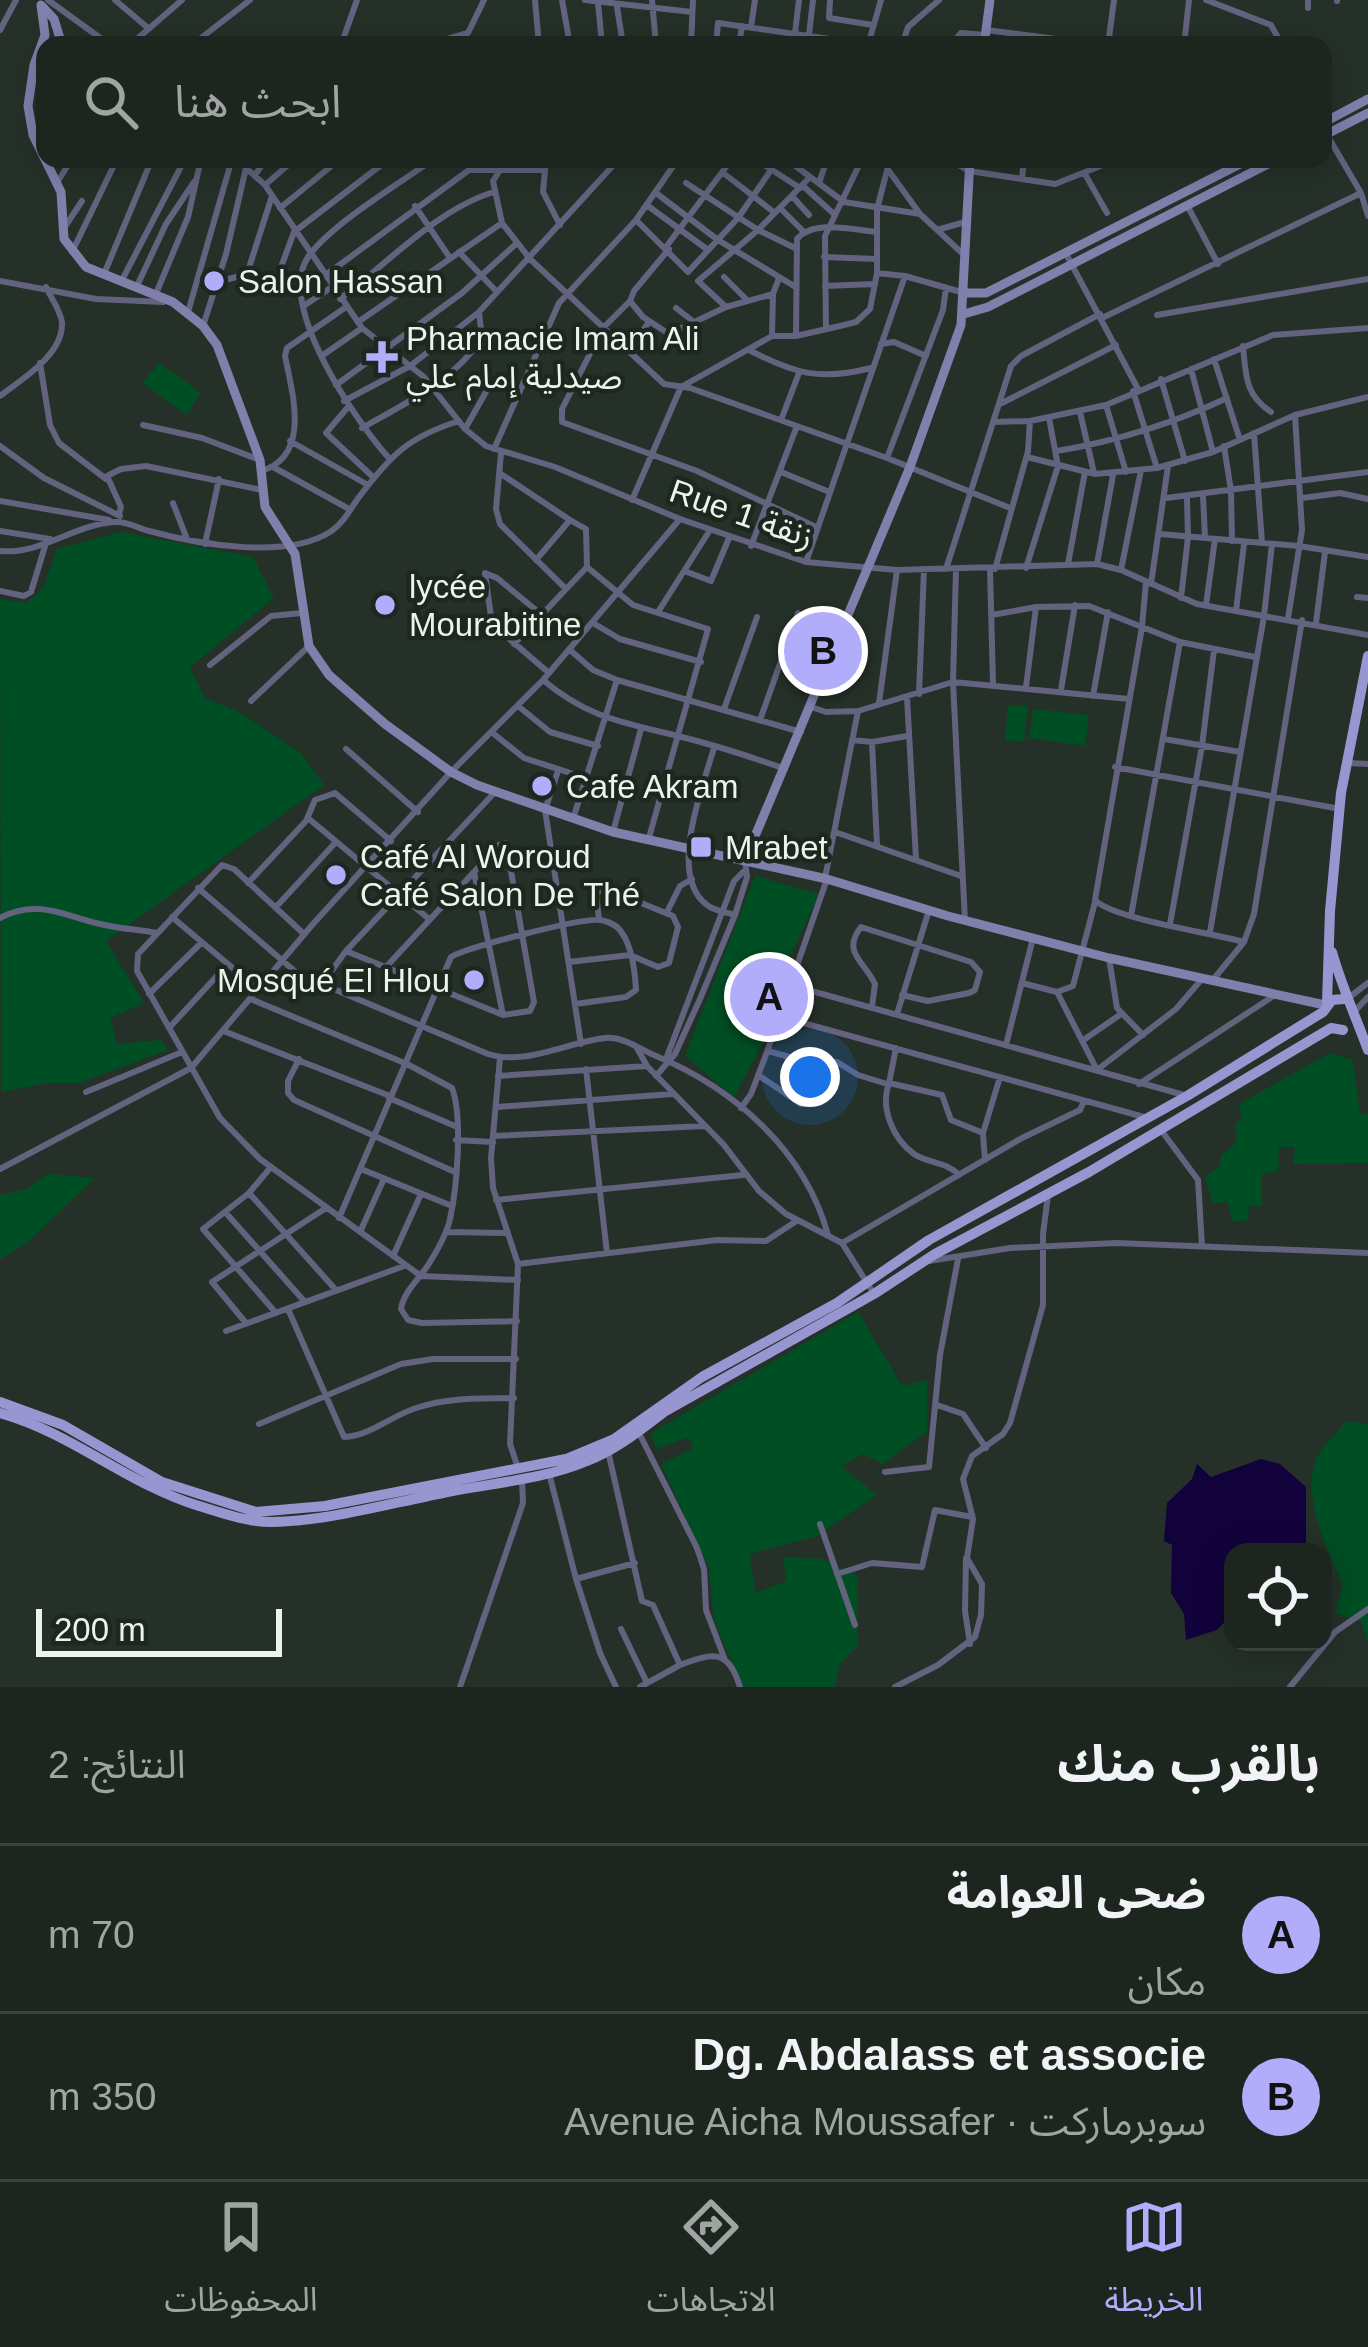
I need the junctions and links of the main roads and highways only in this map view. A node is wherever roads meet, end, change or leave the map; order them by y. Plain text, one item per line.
1 (1368, 656) edge
2 (1330, 943) junction
3 (1345, 1000) junction
4 (1325, 1007) junction
5 (1354, 1013) junction
6 (1337, 1029) junction
7 (1368, 1051) edge
8 (0, 1402) edge
9 (0, 1413) edge
10 (520, 1473) junction

1 - 2 main road
2 - 3 main road
2 - 4 main road
3 - 4 main road
3 - 5 main road
4 - 6 main road
4 - 10 main road
5 - 6 main road
5 - 7 main road
6 - 7 main road
6 - 10 main road
8 - 10 main road
9 - 10 main road

